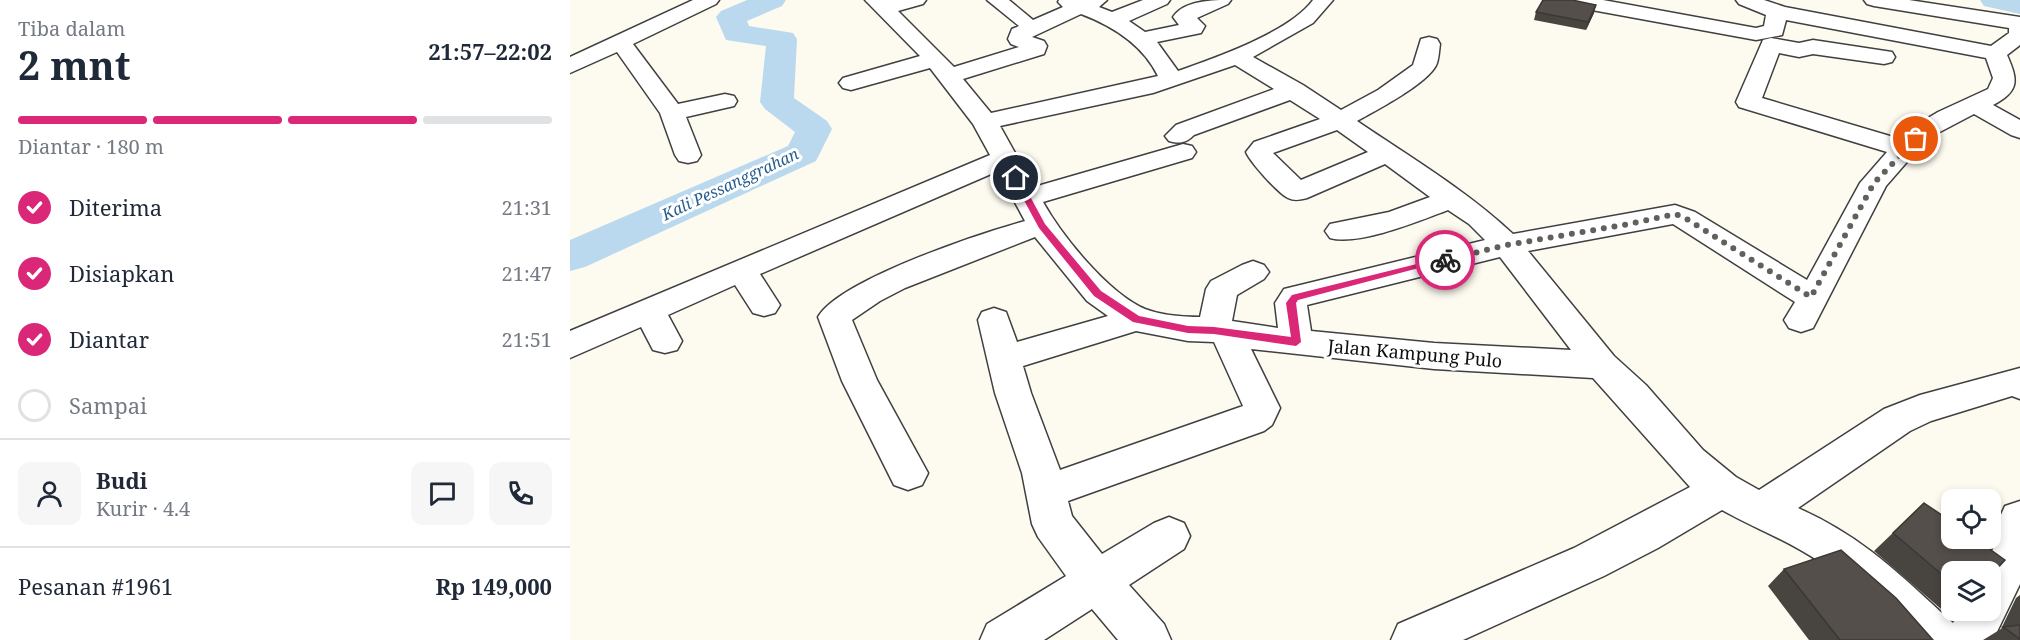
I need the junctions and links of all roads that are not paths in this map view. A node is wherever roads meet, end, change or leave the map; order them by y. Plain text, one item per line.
1 (709, 0) edge
2 (916, 0) edge
3 (1160, 0) edge
4 (1221, 0) edge
5 (1323, 0) edge
6 (1570, 0) edge
7 (1746, 0) edge
8 (1874, 0) edge
9 (1905, 0) edge
10 (1006, 2) edge
11 (1081, 2) edge
12 (678, 5) edge
13 (879, 5) edge
14 (1777, 6) edge
15 (1112, 20) junction
16 (1023, 21) dead end
17 (2020, 21) edge
18 (1142, 39) junction
19 (620, 41) junction
20 (1429, 44) dead end
21 (1995, 52) junction
22 (1236, 56) junction
23 (1884, 57) dead end
24 (570, 66) edge
25 (942, 67) junction
26 (1171, 80) junction
27 (851, 83) dead end
28 (1294, 90) junction
29 (725, 101) dead end
30 (1974, 104) junction
31 (672, 113) junction
32 (1340, 120) junction
33 (985, 122) junction
34 (2020, 130) edge
35 (1904, 149) junction
36 (1389, 153) junction
37 (688, 155) dead end
38 (1006, 158) junction
39 (1453, 198) junction
40 (1034, 212) junction
41 (1340, 231) dead end
42 (1507, 245) junction
43 (741, 270) junction
44 (1253, 272) dead end
45 (764, 305) dead end
46 (649, 310) junction
47 (1136, 319) junction
48 (994, 320) dead end
49 (1220, 331) junction
50 (665, 341) dead end
51 (1296, 342) junction
52 (570, 345) edge
53 (1004, 359) junction
54 (1602, 365) junction
55 (2018, 383) edge
56 (908, 474) dead end
57 (1722, 489) junction
58 (1046, 492) junction
59 (1762, 510) junction
60 (2020, 519) edge
61 (1168, 536) dead end
62 (2001, 577) edge
63 (1097, 582) junction
64 (1979, 621) edge
65 (1003, 640) edge
66 (1148, 640) edge
67 (1414, 640) edge
68 (1937, 640) edge
69 (1969, 640) edge

1 - 12 street
2 - 13 street
3 - 15 street
4 - 18 street
5 - 22 street
6 - 14 street
7 - 14 street
8 - 17 street
9 - 17 street
10 - 16 street
11 - 15 street
11 - 25 street
12 - 19 street
13 - 25 street, Jalan Kampung Pulo
14 - 21 street
15 - 18 street
17 - 21 street
18 - 26 street
19 - 24 street
19 - 31 street
20 - 32 street
21 - 30 street
22 - 26 street
22 - 28 street
23 - 35 street
25 - 27 street
25 - 33 street, Jalan Kampung Pulo
26 - 33 street
28 - 32 street
28 - 40 street
29 - 31 street
30 - 34 street
30 - 35 street
31 - 37 street
32 - 36 street
32 - 36 street
33 - 38 street, Jalan Kampung Pulo
35 - 42 street
36 - 39 street
38 - 40 street, Jalan Kampung Pulo
38 - 43 street
39 - 41 street
39 - 42 street
40 - 47 street, Jalan Kampung Pulo
40 - 56 street
42 - 51 street
42 - 54 street
43 - 45 street
43 - 46 street
44 - 49 street
46 - 50 street
46 - 52 street
47 - 49 street, Jalan Kampung Pulo
47 - 53 street
48 - 53 street
49 - 51 street, Jalan Kampung Pulo
49 - 58 street
51 - 54 street, Jalan Kampung Pulo
53 - 58 street
54 - 57 street
55 - 59 street
57 - 59 street
57 - 67 street
58 - 63 street
59 - 68 street
60 - 62 street
61 - 63 street
63 - 65 street
63 - 66 street
64 - 69 street

